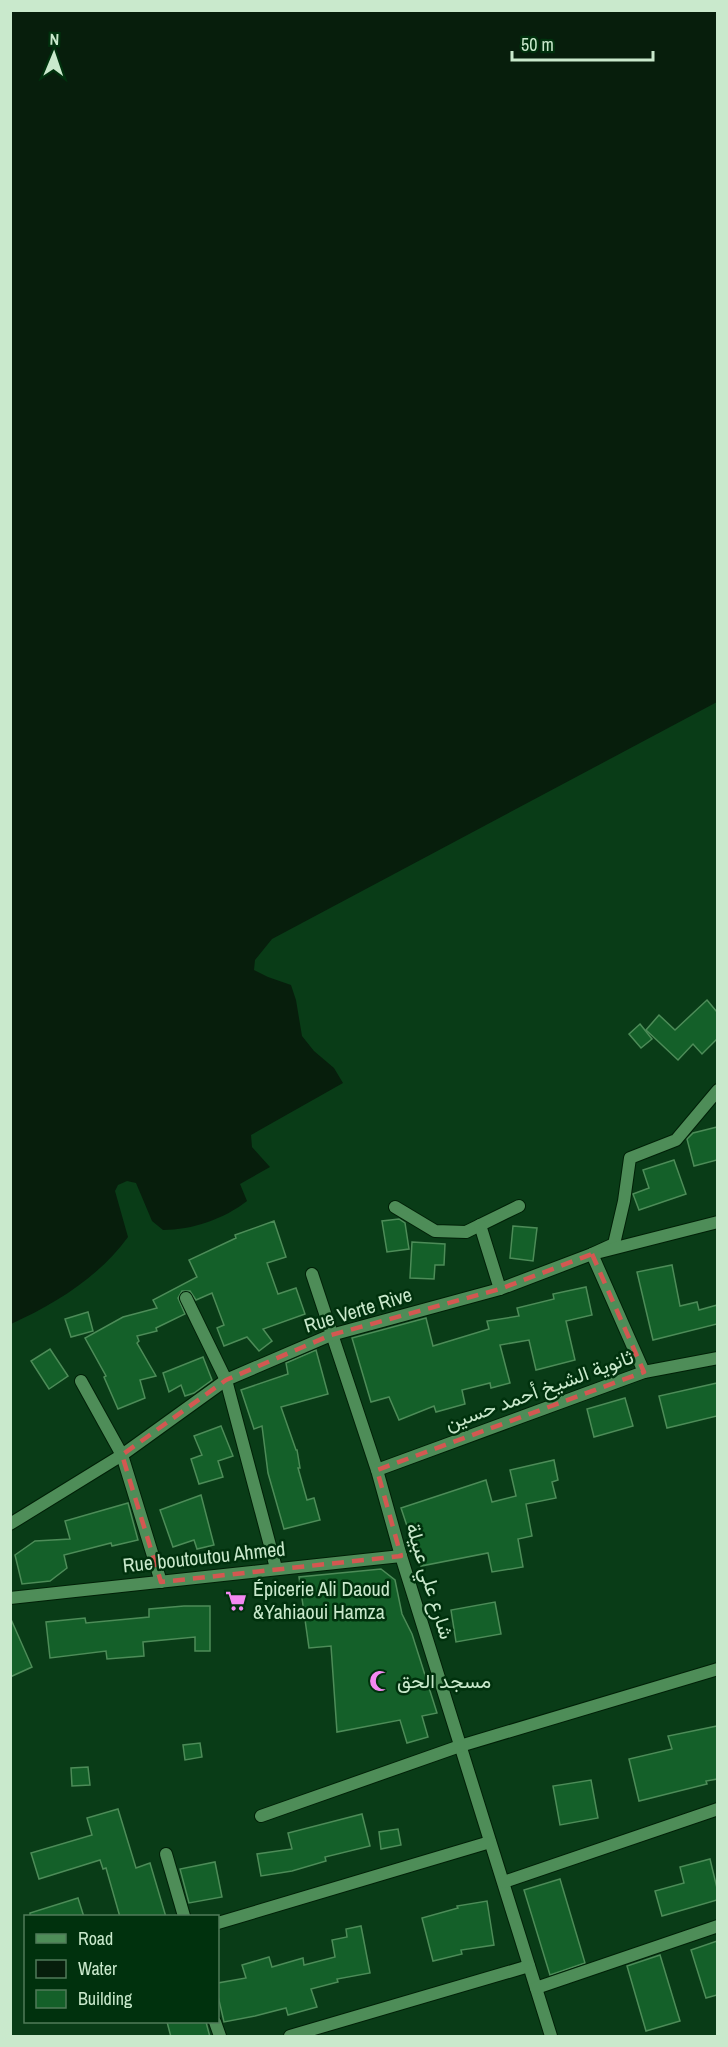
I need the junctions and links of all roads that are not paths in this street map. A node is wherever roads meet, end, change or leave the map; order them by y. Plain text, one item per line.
1 (717, 1090) edge
2 (519, 1206) dead end
3 (395, 1207) dead end
4 (717, 1221) edge
5 (480, 1225) junction
6 (592, 1254) junction
7 (312, 1274) dead end
8 (500, 1289) junction
9 (186, 1298) dead end
10 (331, 1335) junction
11 (717, 1358) edge
12 (644, 1372) junction
13 (226, 1380) junction
14 (81, 1381) dead end
15 (122, 1455) junction
16 (377, 1470) junction
17 (11, 1522) edge
18 (401, 1556) junction
19 (276, 1568) junction
20 (161, 1582) junction
21 (10, 1598) edge
22 (717, 1670) edge
23 (460, 1746) junction
24 (717, 1809) edge
25 (261, 1816) dead end
26 (490, 1842) junction
27 (166, 1854) dead end
28 (504, 1882) junction
29 (183, 1915) edge
30 (219, 1923) edge
31 (717, 1926) edge
32 (529, 1966) junction
33 (536, 1988) junction
34 (290, 2037) edge
35 (551, 2037) edge

1 - 6 street
2 - 5 street
3 - 5 street
4 - 6 street, Rue Verte Rive
5 - 8 street
6 - 8 street, Rue Verte Rive
6 - 12 street
7 - 10 street, شارع علي عبيلة
8 - 10 street, Rue Verte Rive
9 - 13 street
10 - 13 street, Rue Verte Rive
10 - 16 street, شارع علي عبيلة
11 - 12 street, ثانوية الشيخ أحمد حسين
12 - 16 street, ثانوية الشيخ أحمد حسين
13 - 15 street, Rue Verte Rive
13 - 19 street
14 - 15 street
15 - 17 street, Rue Verte Rive
15 - 20 street
16 - 18 street, شارع علي عبيلة
18 - 19 street, Rue boutoutou Ahmed
18 - 23 street, شارع علي عبيلة
19 - 20 street, Rue boutoutou Ahmed
20 - 21 street, Rue boutoutou Ahmed
22 - 23 street
23 - 25 street
23 - 26 street, شارع علي عبيلة
24 - 28 street
26 - 28 street, شارع علي عبيلة
26 - 30 street
27 - 29 street
28 - 32 street, شارع علي عبيلة
31 - 33 street
32 - 33 street, شارع علي عبيلة
32 - 34 street
33 - 35 street, شارع علي عبيلة

